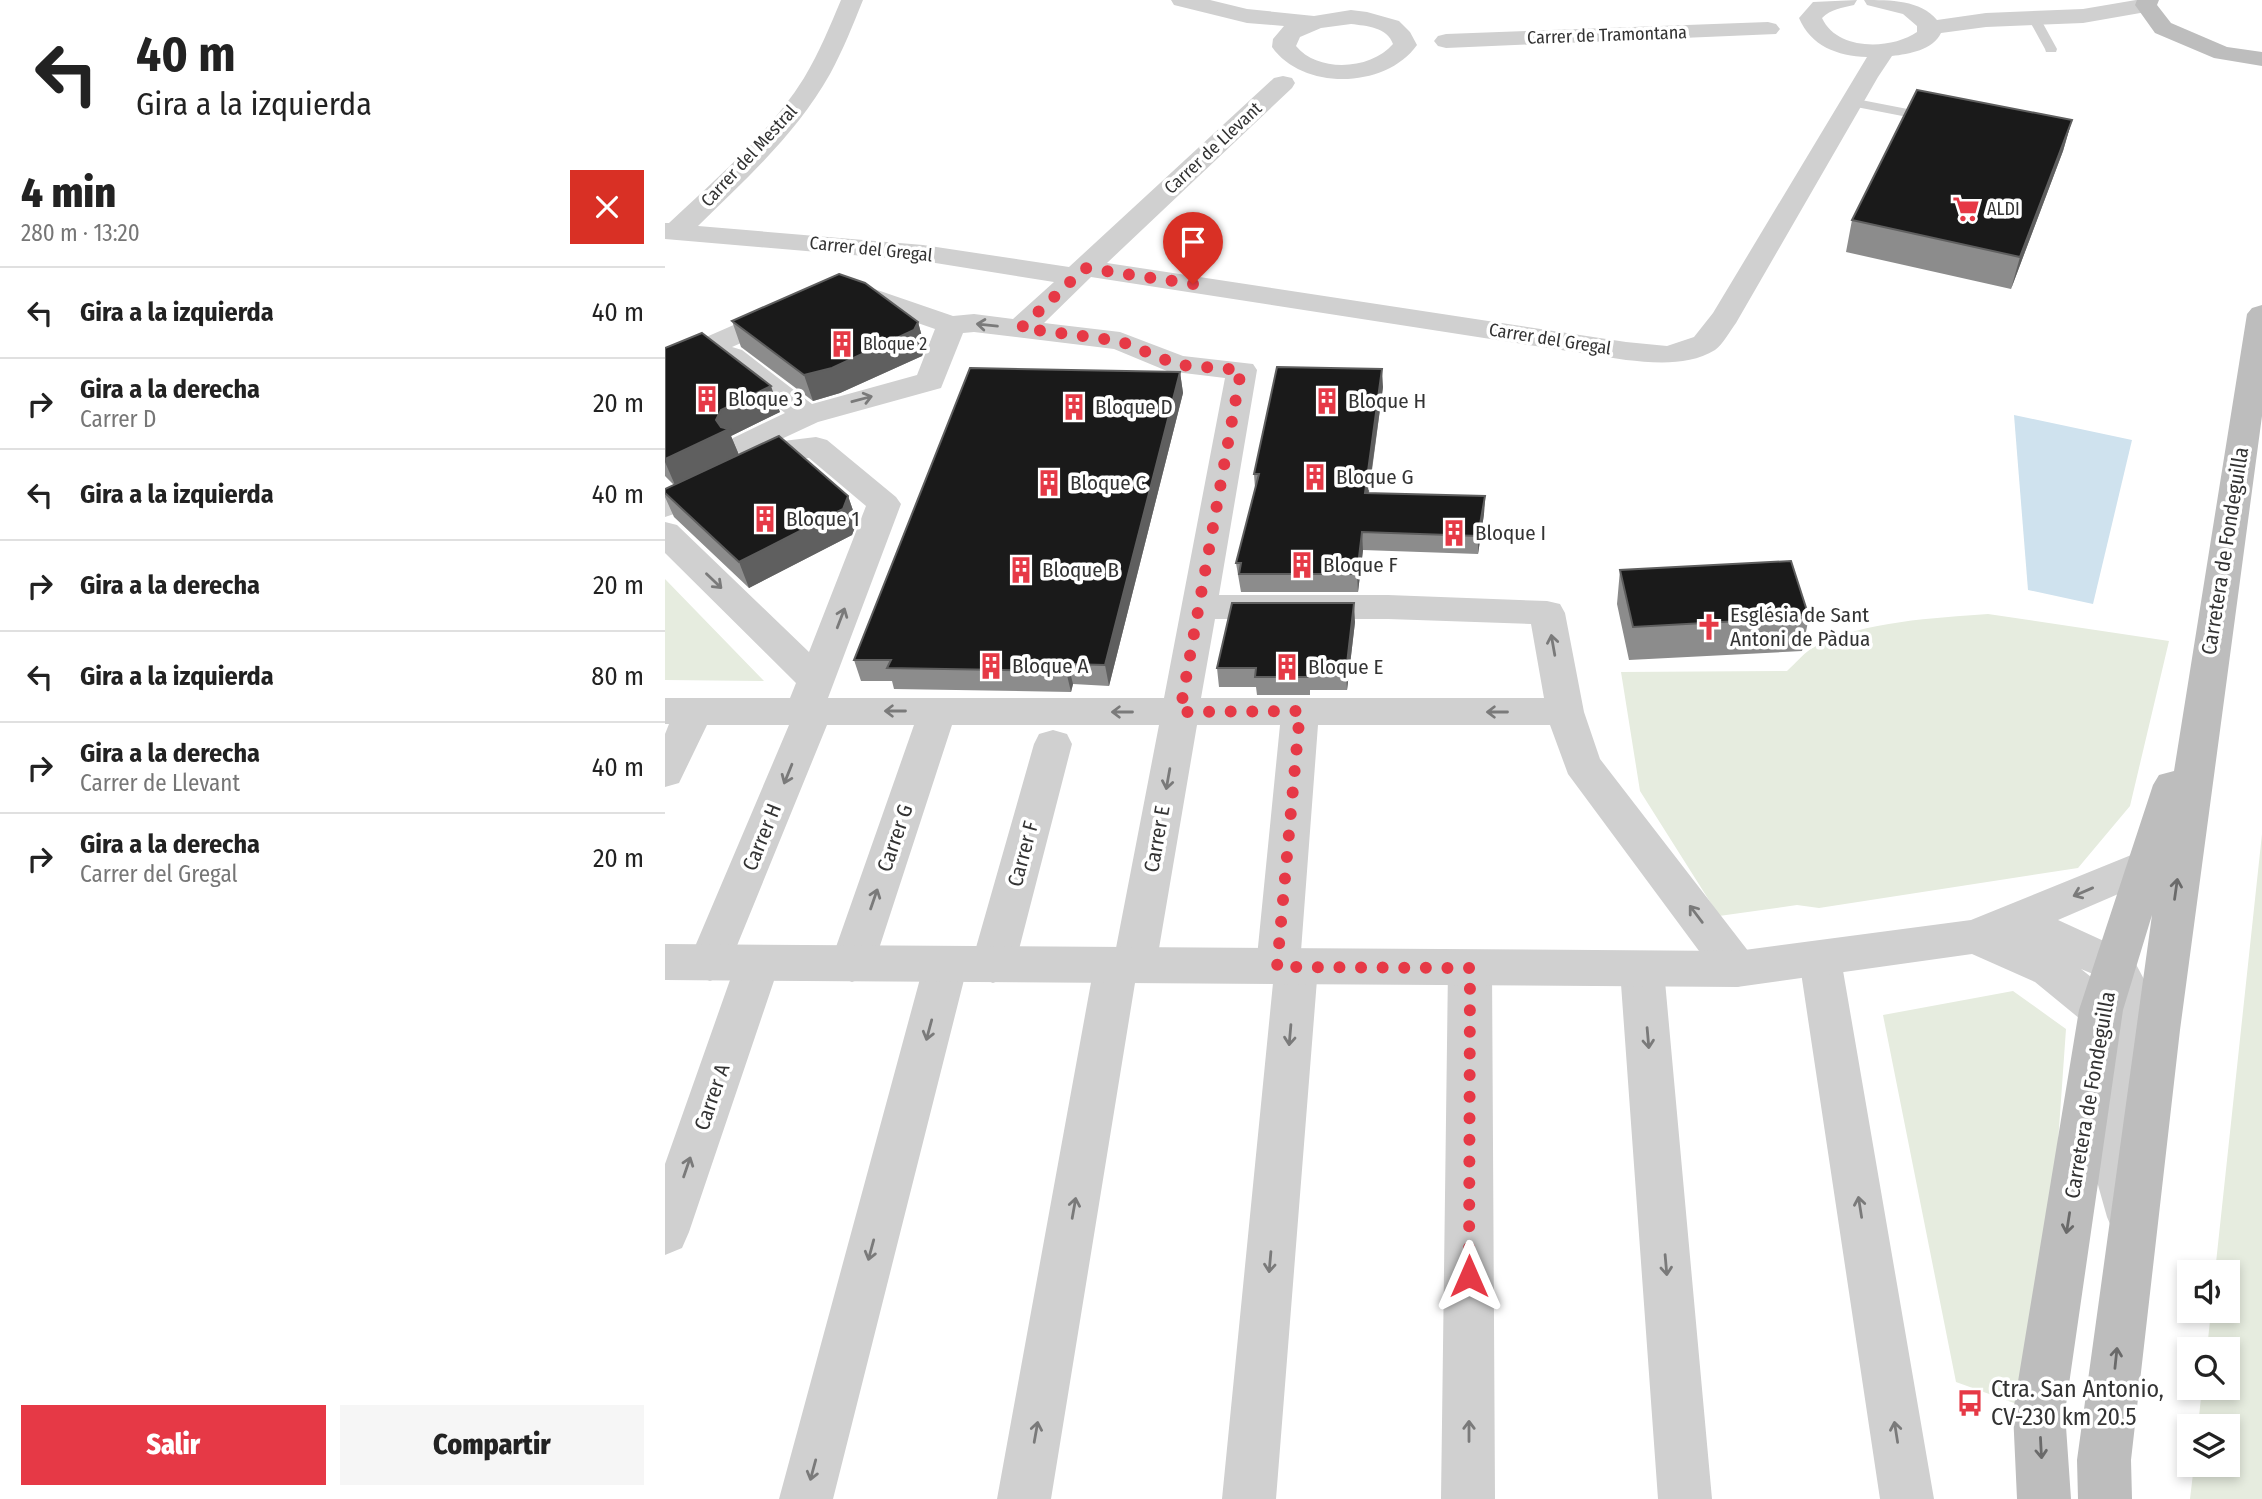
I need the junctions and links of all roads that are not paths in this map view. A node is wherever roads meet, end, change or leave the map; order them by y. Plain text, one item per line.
1 (852, 0) edge
2 (1182, 0) edge
3 (1840, 0) edge
4 (1875, 0) edge
5 (2147, 3) edge
6 (1372, 6) edge
7 (1247, 16) junction
8 (2083, 16) junction
9 (2034, 18) junction
10 (1322, 20) junction
11 (1925, 21) junction
12 (1815, 27) junction
13 (2163, 28) junction
14 (1402, 45) junction
15 (1854, 49) junction
16 (2051, 49) dead end
17 (1884, 51) junction
18 (2222, 53) junction
19 (2262, 58) edge
20 (1288, 59) junction
21 (1327, 70) joint
22 (1866, 76) junction
23 (2262, 85) edge
24 (1851, 103) junction
25 (1928, 117) edge
26 (671, 231) edge
27 (1081, 272) junction
28 (2262, 314) edge
29 (951, 325) junction
30 (1021, 328) junction
31 (715, 344) junction
32 (665, 366) edge
33 (807, 415) junction
34 (665, 484) edge
35 (665, 506) edge
36 (665, 533) edge
37 (1199, 607) junction
38 (811, 701) junction
39 (2201, 704) junction
40 (680, 711) edge
41 (939, 711) junction
42 (1300, 711) junction
43 (1180, 712) junction
44 (1565, 712) junction
45 (1053, 744) dead end
46 (665, 773) edge
47 (2145, 865) junction
48 (2016, 920) junction
49 (2170, 933) junction
50 (1975, 937) junction
51 (1820, 959) junction
52 (665, 962) edge
53 (711, 963) junction
54 (758, 963) junction
55 (852, 964) junction
56 (946, 964) junction
57 (993, 965) junction
58 (2115, 965) junction
59 (1125, 966) junction
60 (1287, 967) junction
61 (1470, 968) junction
62 (1737, 969) junction
63 (2050, 969) junction
64 (1642, 970) junction
65 (2101, 1010) junction
66 (2131, 1220) junction
67 (665, 1232) edge
68 (806, 1499) edge
69 (1024, 1499) edge
70 (1249, 1499) edge
71 (1468, 1499) edge
72 (1685, 1499) edge
73 (1907, 1499) edge
74 (2044, 1499) edge
75 (2105, 1499) edge

1 - 26 street, Carrer del Mestral
2 - 7 street
3 - 12 street, Carrer de Tramontana
4 - 11 street
5 - 8 street
5 - 13 main road
6 - 10 street
6 - 14 street
7 - 10 street
7 - 20 street
8 - 9 street
8 - 13 street
9 - 11 street
9 - 16 lane
10 - 20 street
11 - 17 street
12 - 14 street, Carrer de Tramontana
12 - 15 street
13 - 18 main road
14 - 21 street, Carrer de Tramontana
15 - 17 street
15 - 22 street
17 - 22 street, Carrer del Gregal
18 - 19 main road
18 - 23 main road
20 - 21 street, Carrer de Llevant
20 - 27 street, Carrer de Llevant
22 - 24 street, Carrer del Gregal
24 - 25 lane
24 - 27 street, Carrer del Gregal
26 - 27 street, Carrer del Gregal
27 - 30 street, Carrer de Llevant
28 - 39 main road, Carretera de Fondeguilla
30 -> 29 street
29 - 31 street
33 -> 29 street
30 - 37 street, Carrer E
31 - 32 street
31 - 33 street
33 - 34 street
38 -> 35 street, Carrer H
36 -> 38 street
37 - 43 street, Carrer E
44 -> 37 street
38 - 40 street
41 -> 38 street
38 -> 53 street, Carrer H
39 - 47 main road, Carretera de Fondeguilla
49 -> 39 main road, Carretera de Fondeguilla
40 - 46 street
43 -> 41 street
55 -> 41 street, Carrer G
42 - 43 street
44 -> 42 street
42 - 60 street
43 -> 59 street, Carrer E
62 -> 44 street
45 - 57 street, Carrer F
47 -> 48 street
47 - 58 main road, Carretera de Fondeguilla
48 - 50 street
48 - 58 street
49 - 58 street
49 - 66 main road, Carretera de Fondeguilla
50 - 51 street
50 - 63 street
51 - 62 street
73 -> 51 street
52 - 53 street
53 - 54 street
54 - 55 street
67 -> 54 street, Carrer A
55 - 56 street
56 - 57 street
56 -> 68 street
57 - 59 street
58 - 63 street
58 - 65 main road, Carretera de Fondeguilla
58 - 66 street
59 - 60 street
69 -> 59 street, Carrer E
60 - 61 street
60 -> 70 street
61 - 64 street
71 -> 61 street
62 - 64 street
63 - 65 street
64 -> 72 street
65 -> 74 main road, Carretera de Fondeguilla
75 -> 66 main road, Carretera de Fondeguilla

